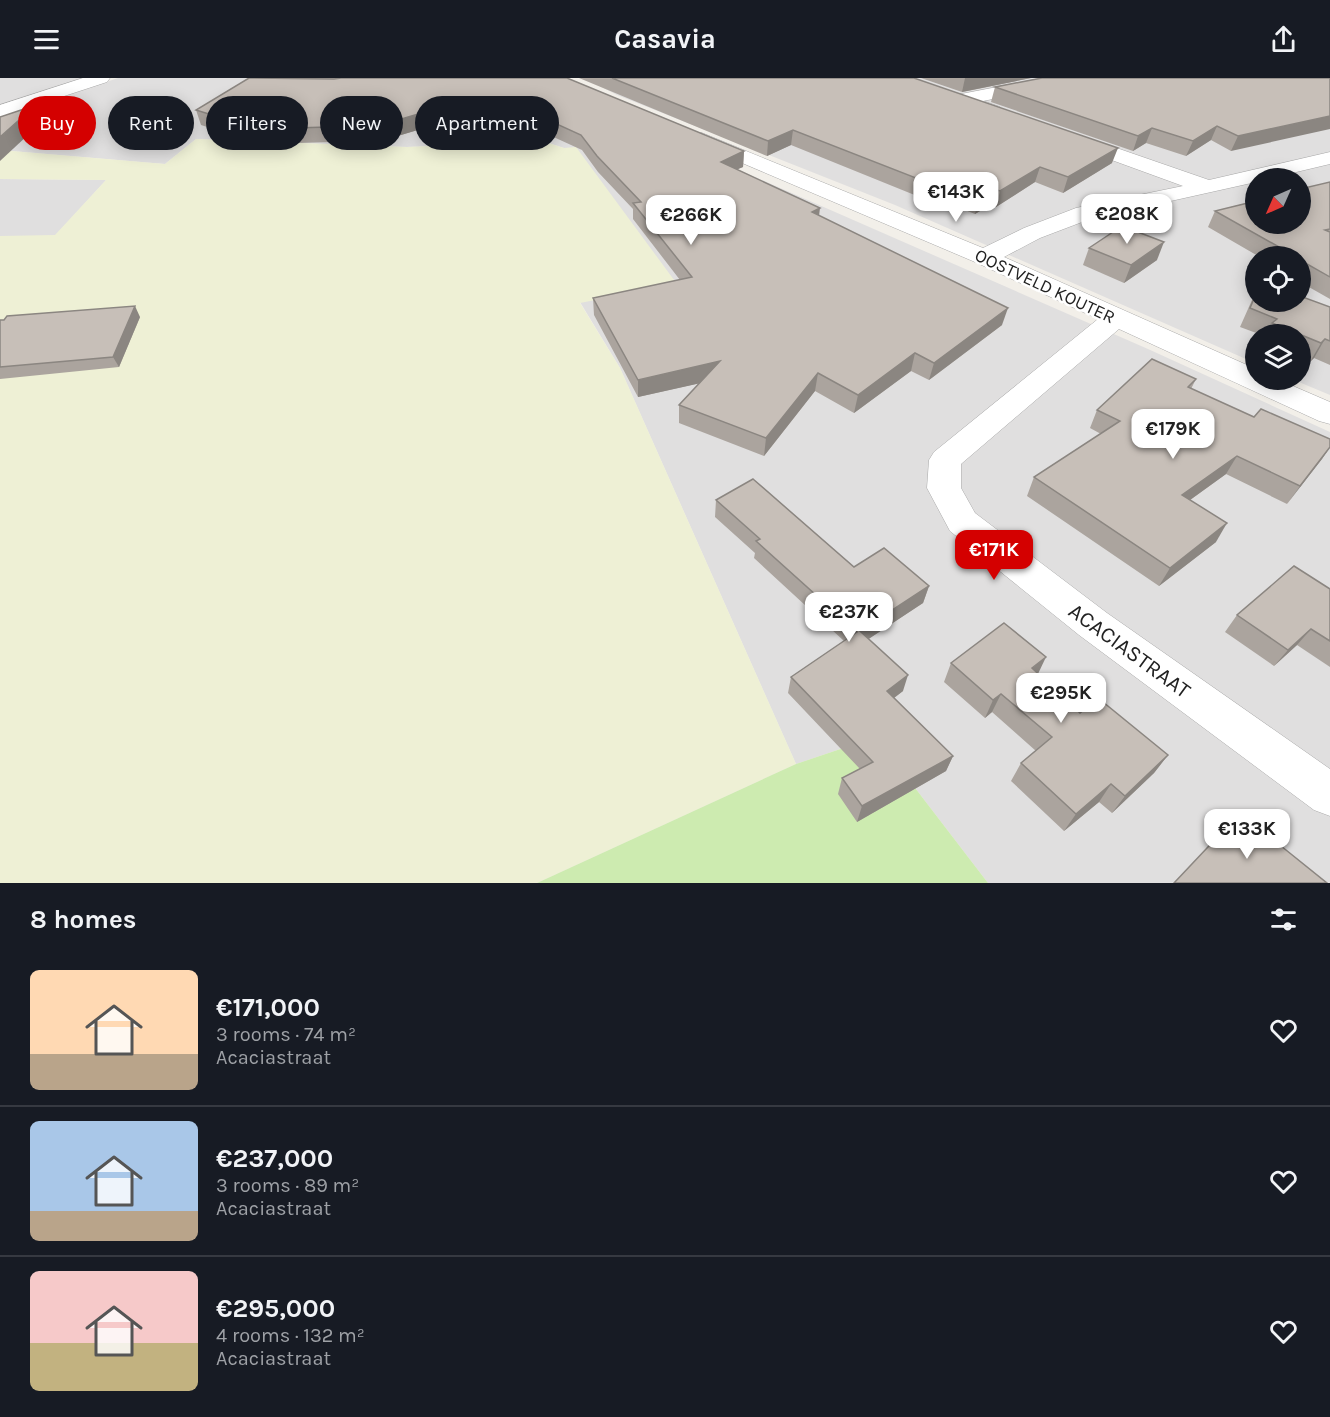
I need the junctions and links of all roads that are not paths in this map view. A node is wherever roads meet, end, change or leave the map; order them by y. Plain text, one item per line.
1 (101, 78) edge
2 (1070, 78) edge
3 (939, 93) edge
4 (961, 100) junction
5 (0, 111) edge
6 (1017, 120) edge
7 (679, 130) edge
8 (1051, 132) edge
9 (1330, 158) edge
10 (1208, 187) junction
11 (984, 257) junction
12 (1115, 318) junction
13 (1330, 414) edge
14 (1330, 795) edge

1 - 5 street
2 - 4 street
3 - 4 street
4 - 6 street
7 - 11 street, OOSTVELD KOUTER
8 - 10 street
9 - 10 street
10 - 11 street
11 - 12 street, OOSTVELD KOUTER
12 - 13 street, OOSTVELD KOUTER
12 - 14 street, ACACIASTRAAT

